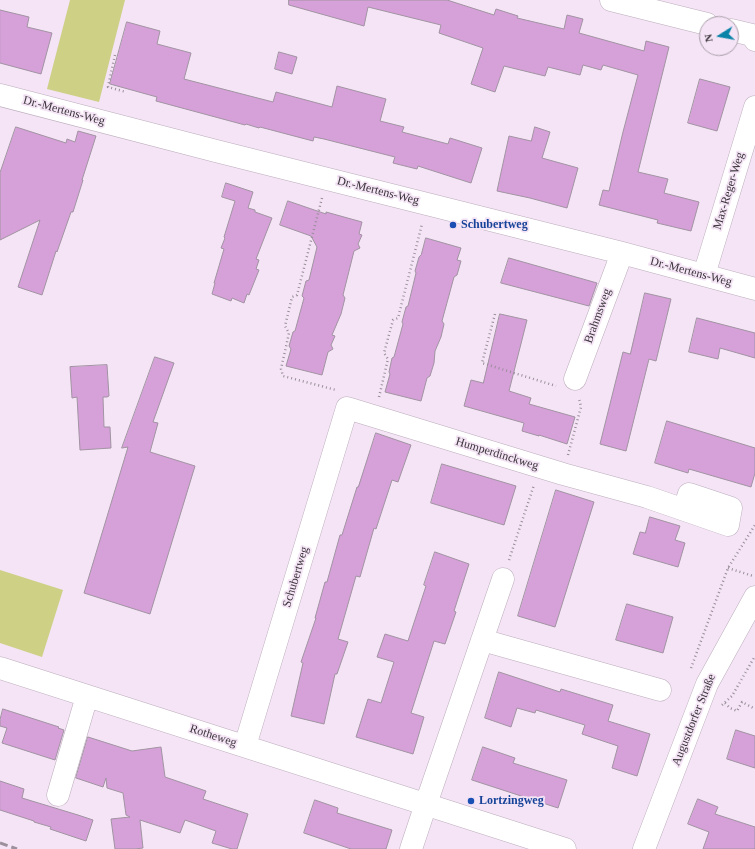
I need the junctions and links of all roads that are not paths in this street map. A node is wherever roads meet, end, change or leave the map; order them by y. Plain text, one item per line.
1 (611, 0) edge
2 (699, 22) edge
3 (739, 32) edge
4 (755, 40) edge
5 (0, 94) edge
6 (755, 107) edge
7 (622, 253) junction
8 (704, 275) junction
9 (755, 289) edge
10 (566, 383) road end
11 (347, 408) joint
12 (686, 502) dead end
13 (503, 579) road end
14 (755, 597) edge
15 (482, 640) junction
16 (0, 668) edge
17 (660, 690) dead end
18 (87, 696) junction
19 (245, 746) junction
20 (58, 795) dead end
21 (426, 804) junction
22 (411, 849) edge
23 (565, 849) edge
24 (644, 849) edge

1 - 2 street
3 - 4 street
5 - 7 street, Dr.-Mertens-Weg
6 - 8 street, Max-Reger-Weg
7 - 8 street, Dr.-Mertens-Weg
7 - 10 street, Brahmsweg
8 - 9 street, Dr.-Mertens-Weg
11 - 12 street, Humperdinckweg
11 - 19 street, Schubertweg
13 - 15 street
14 - 24 street, Augustdorfer Straße
15 - 17 street
15 - 21 street
16 - 18 street, Rotheweg
18 - 19 street, Rotheweg
18 - 20 street
19 - 21 street, Rotheweg
21 - 22 street
21 - 23 street, Rotheweg

